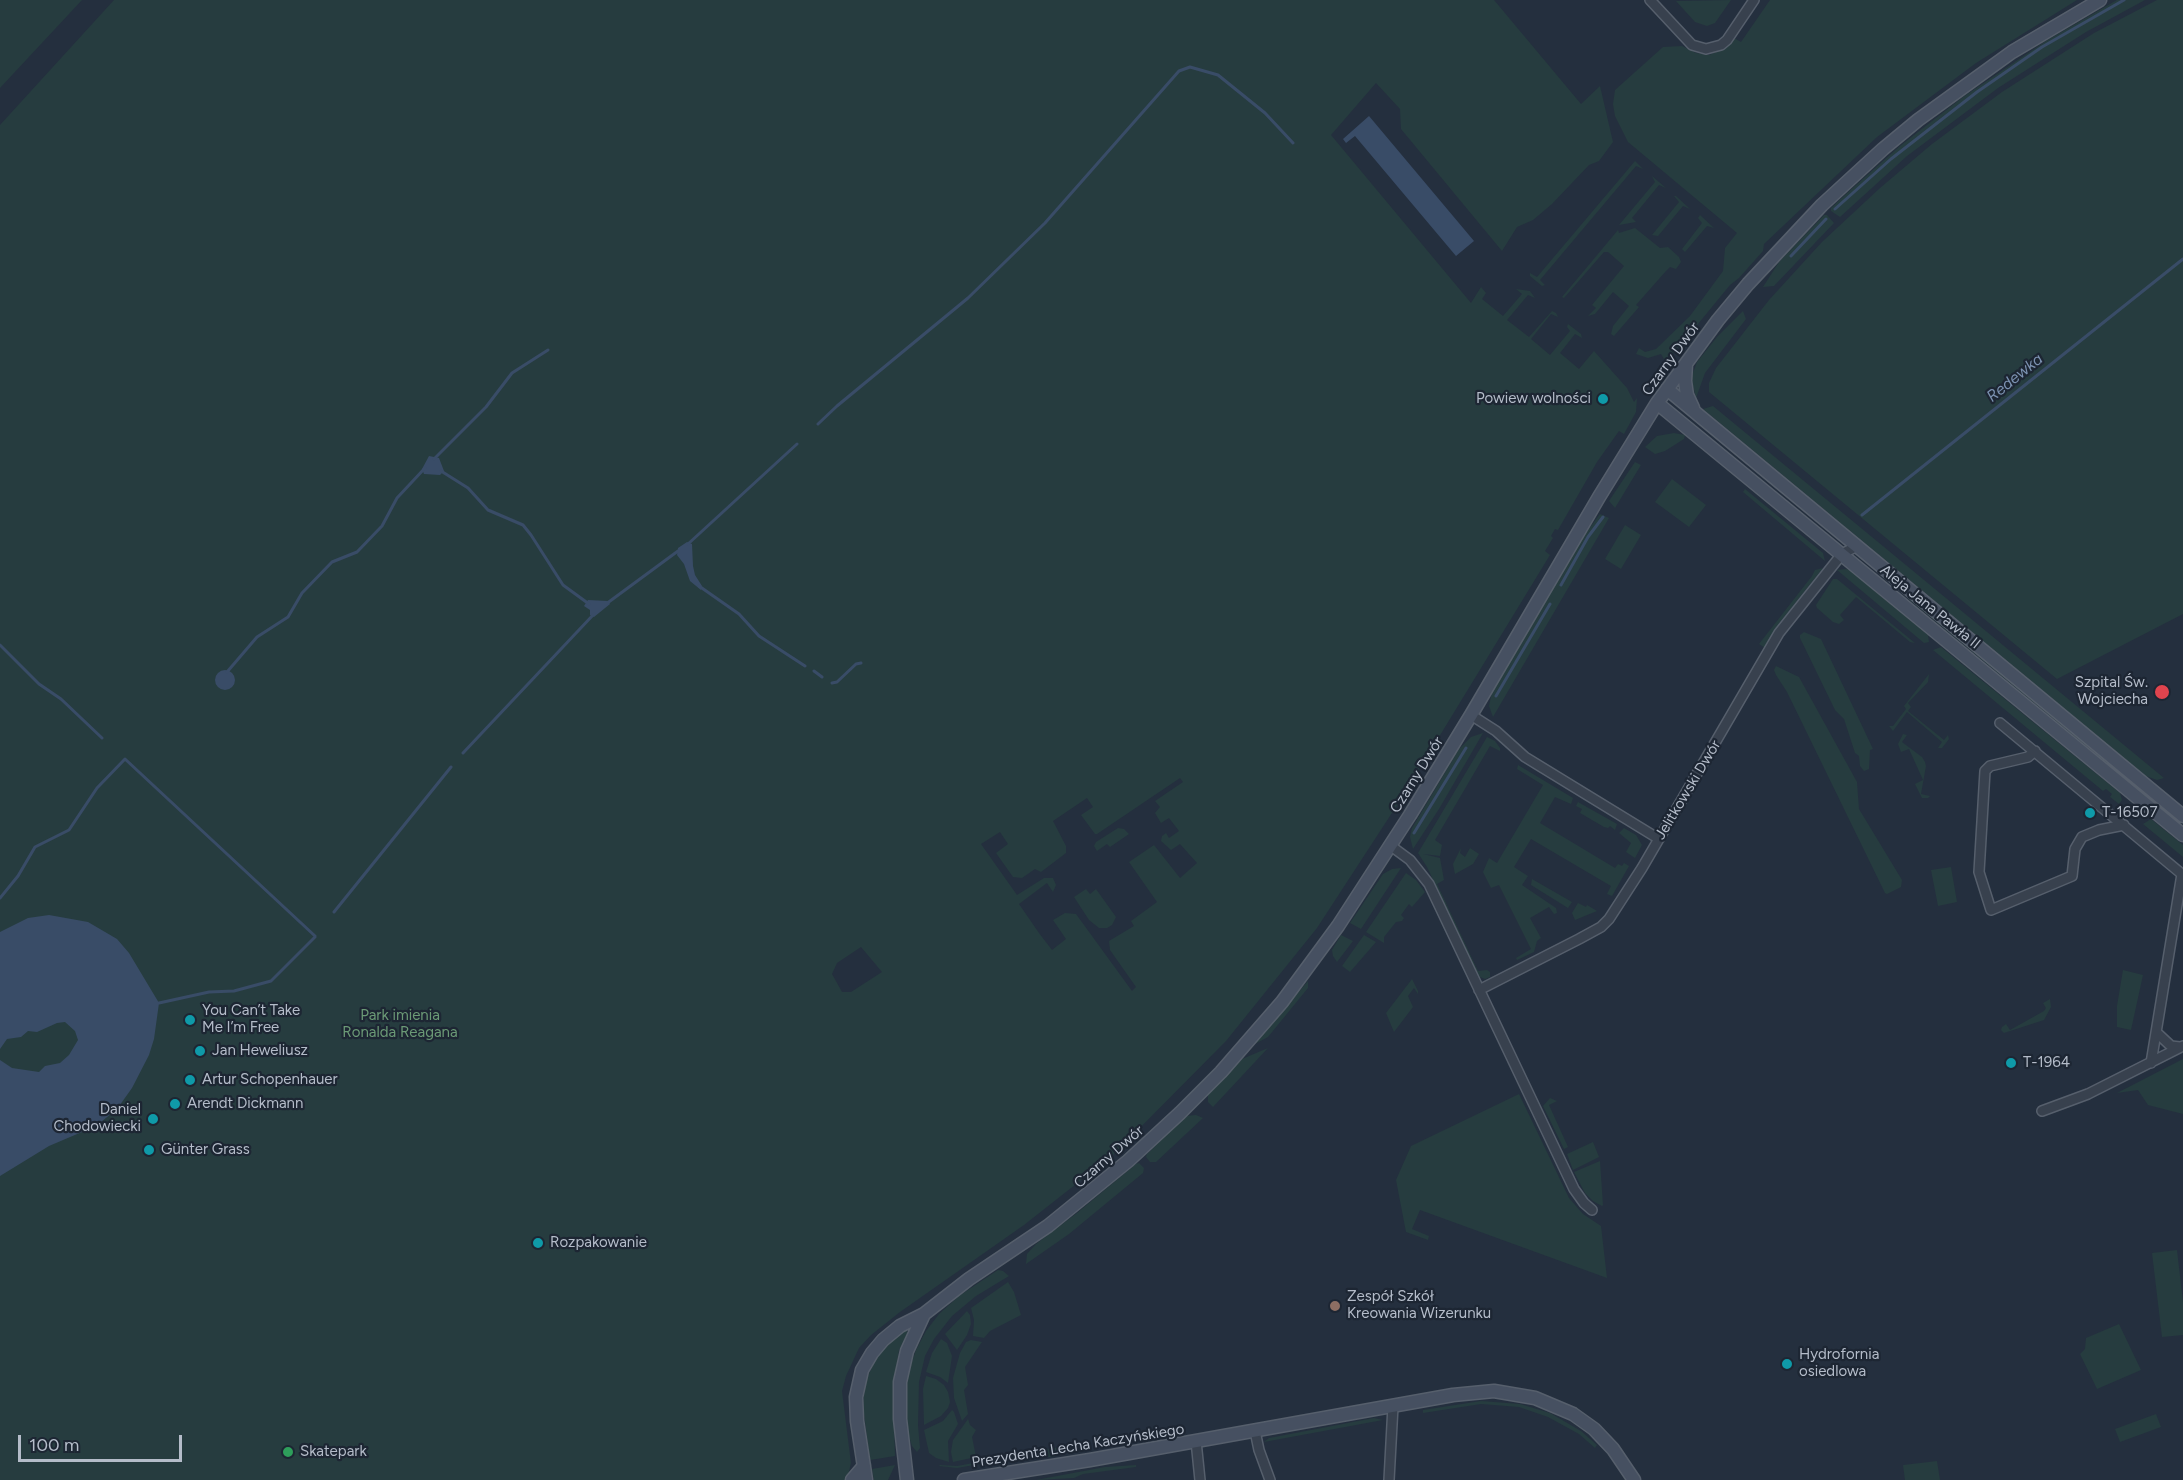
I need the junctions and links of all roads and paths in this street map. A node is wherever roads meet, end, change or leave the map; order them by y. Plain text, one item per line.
1 (1650, 0) edge
2 (1754, 0) edge
3 (2100, 0) edge
4 (1686, 363) junction
5 (1667, 389) junction
6 (1657, 403) junction
7 (1695, 412) junction
8 (1857, 546) junction
9 (1842, 554) junction
10 (1471, 715) junction
11 (2000, 723) dead end
12 (2035, 752) junction
13 (2156, 794) junction
14 (2147, 805) junction
15 (2183, 816) edge
16 (2124, 825) junction
17 (2183, 835) edge
18 (1659, 839) junction
19 (1391, 846) junction
20 (2183, 875) edge
21 (1479, 990) junction
22 (2156, 1032) junction
23 (2181, 1046) edge
24 (2151, 1063) junction
25 (2043, 1111) dead end
26 (1592, 1210) dead end
27 (924, 1314) junction
28 (1394, 1406) junction
29 (1256, 1431) junction
30 (1196, 1441) junction
31 (864, 1466) junction
32 (1012, 1476) edge
33 (852, 1480) edge
34 (866, 1480) edge
35 (908, 1480) edge
36 (964, 1480) edge
37 (1200, 1480) edge
38 (1270, 1480) edge
39 (1389, 1480) edge
40 (1634, 1480) edge

1 - 2 street
3 - 4 main road, Czarny Dwór
4 - 5 main road, Czarny Dwór
4 - 7 main road
5 - 6 main road, Czarny Dwór
5 - 7 main road, Aleja Jana Pawła II
6 - 9 main road, Aleja Jana Pawła II
6 - 10 main road, Czarny Dwór
7 - 8 main road, Aleja Jana Pawła II
8 - 9 street, Jelitkowski Dwór
8 - 13 main road, Aleja Jana Pawła II
9 - 14 main road, Aleja Jana Pawła II
9 - 18 street, Jelitkowski Dwór
10 - 18 street
10 - 19 main road, Czarny Dwór
11 - 12 street
12 - 16 street
12 - 16 street
13 - 14 main road
13 - 15 main road, Aleja Jana Pawła II
14 - 17 main road, Aleja Jana Pawła II
16 - 20 street
18 - 21 street, Jelitkowski Dwór
19 - 21 street
19 - 27 main road, Czarny Dwór
20 - 22 street
21 - 26 street
22 - 23 street
22 - 24 street
23 - 24 street
24 - 25 street
27 - 31 main road, Czarny Dwór
27 - 35 main road, Czarny Dwór
28 - 29 main road, Prezydenta Lecha Kaczyńskiego
28 - 39 street
28 - 40 main road, Prezydenta Lecha Kaczyńskiego
29 - 30 main road, Prezydenta Lecha Kaczyńskiego
29 - 38 street
30 - 32 main road, Prezydenta Lecha Kaczyńskiego
30 - 37 street, Prezydenta Lecha Kaczyńskiego
31 - 33 main road
31 - 34 main road, Czarny Dwór
32 - 36 main road, Prezydenta Lecha Kaczyńskiego

